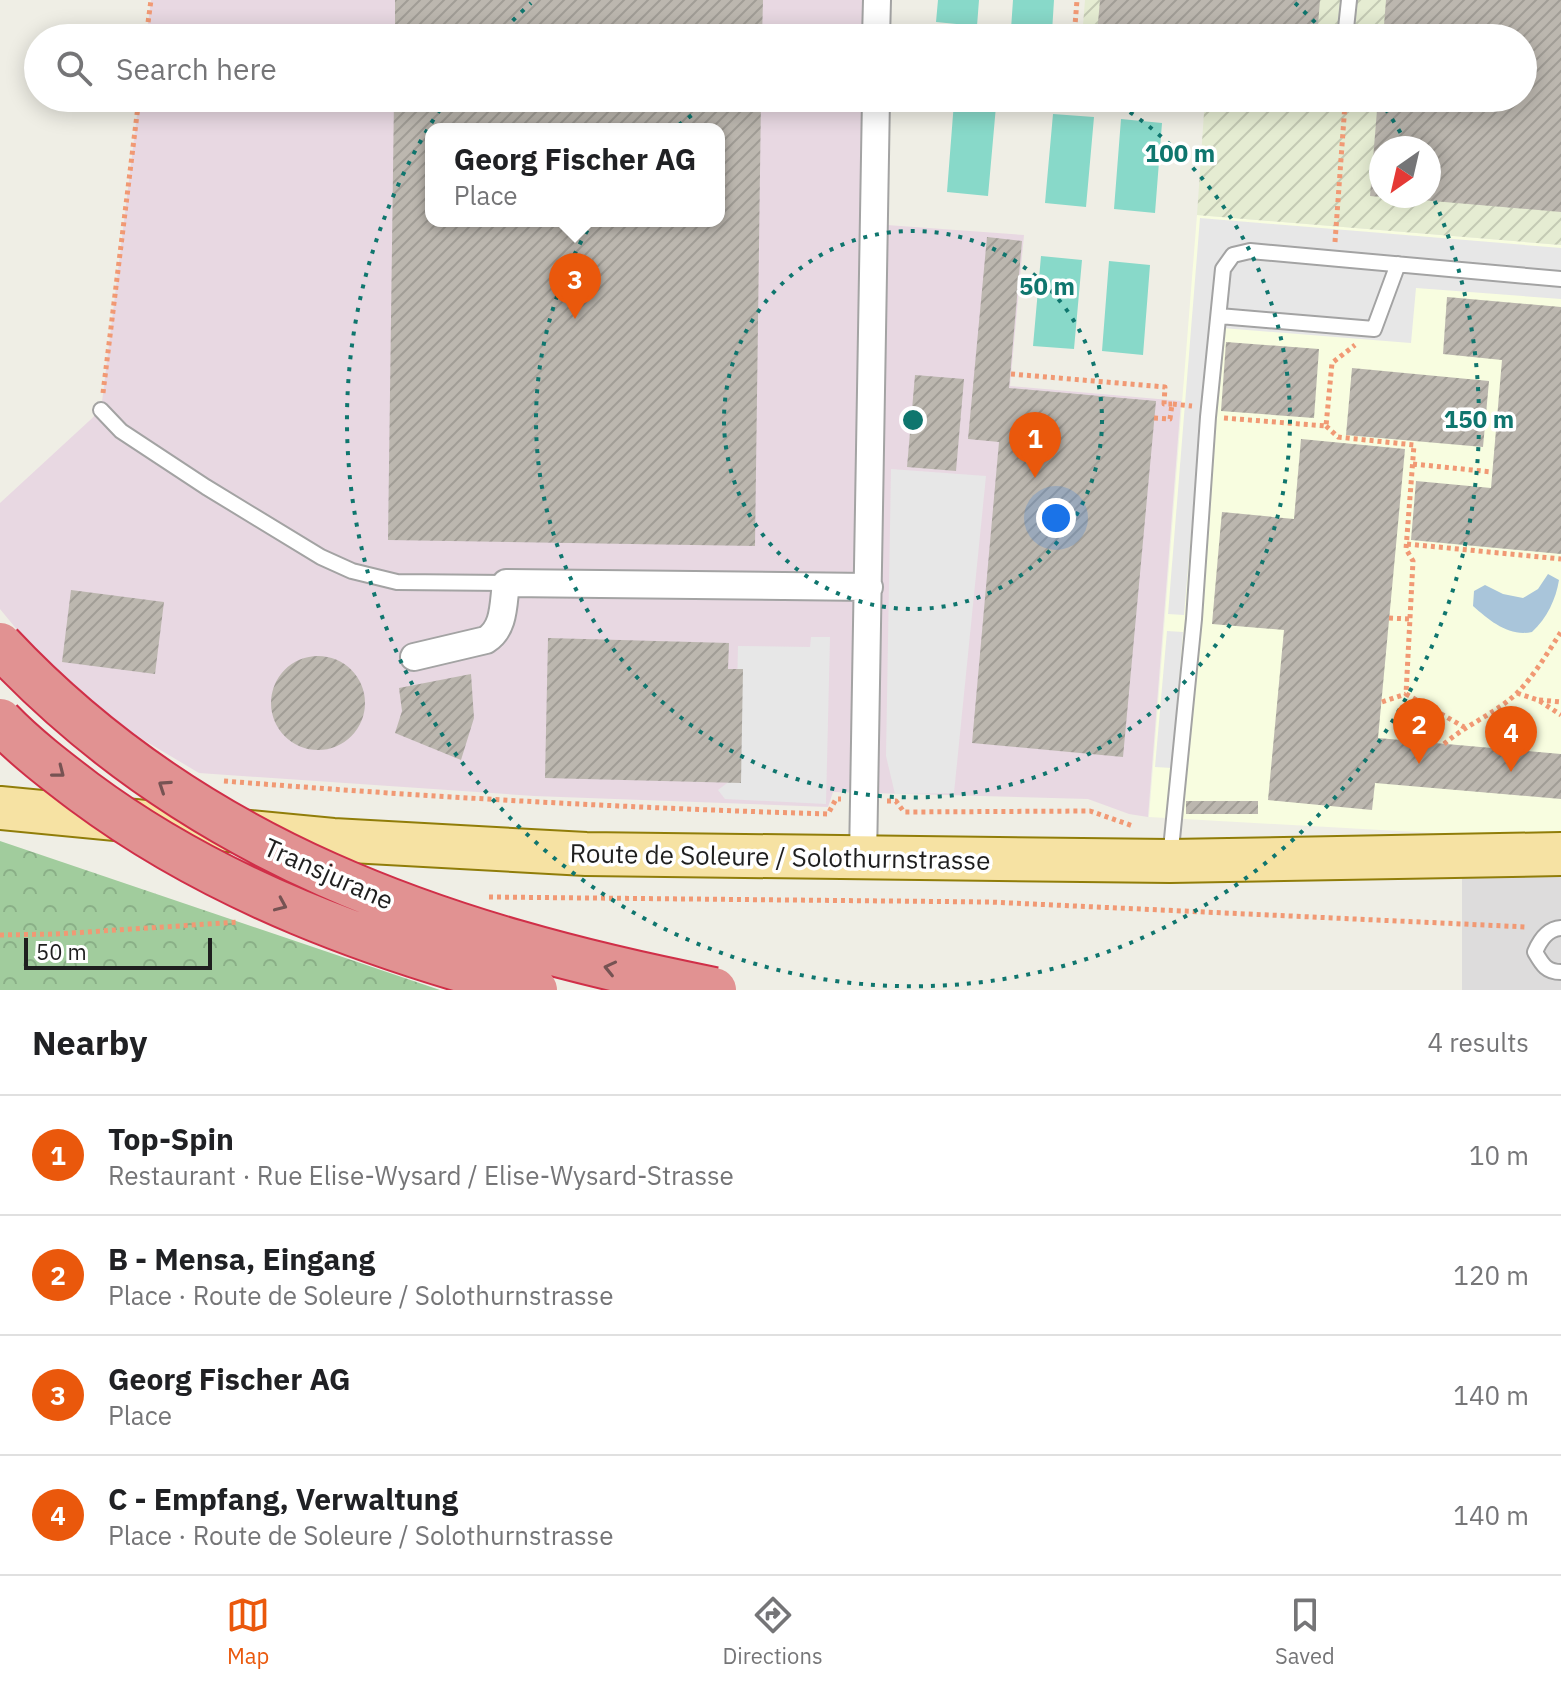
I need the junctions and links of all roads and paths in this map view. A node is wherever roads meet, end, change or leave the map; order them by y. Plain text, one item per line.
1 (151, 0) edge
2 (877, 0) edge
3 (1077, 0) edge
4 (1349, 0) edge
5 (148, 24) edge
6 (876, 24) edge
7 (1075, 24) edge
8 (1346, 24) edge
9 (137, 112) edge
10 (876, 112) edge
11 (1344, 112) edge
12 (1333, 259) junction
13 (1398, 264) junction
14 (1561, 279) edge
15 (1219, 316) junction
16 (1374, 329) junction
17 (1011, 374) dead end
18 (1172, 404) junction
19 (101, 410) joint
20 (1208, 412) junction
21 (1154, 418) dead end
22 (1326, 426) junction
23 (1413, 464) junction
24 (1492, 472) dead end
25 (1406, 544) junction
26 (1561, 559) edge
27 (506, 583) junction
28 (869, 587) junction
29 (1389, 618) dead end
30 (1410, 619) junction
31 (1561, 632) edge
32 (0, 645) edge
33 (414, 657) dead end
34 (1517, 693) junction
35 (1406, 694) junction
36 (1538, 700) junction
37 (1382, 702) dead end
38 (1561, 702) edge
39 (1561, 715) edge
40 (0, 721) edge
41 (1464, 727) junction
42 (1444, 744) dead end
43 (223, 781) dead end
44 (864, 800) junction
45 (0, 808) edge
46 (1171, 846) junction
47 (1561, 854) edge
48 (863, 859) junction
49 (485, 897) dead end
50 (247, 921) dead end
51 (1559, 928) edge
52 (0, 935) edge
53 (1561, 972) edge
54 (535, 990) edge
55 (714, 990) edge

1 - 5 path
2 - 6 street
3 - 7 path
4 - 8 lane
9 - 19 path
10 - 28 street
11 - 12 path
12 - 13 lane
12 - 15 lane
13 - 14 lane
13 - 16 lane
15 - 16 lane
15 - 20 lane
16 - 22 path
17 - 18 path
18 - 20 path
18 - 21 path
19 - 27 lane
20 - 22 path
20 - 46 lane
22 - 23 path
23 - 24 path
23 - 25 path
25 - 26 path
25 - 30 path
27 - 28 street
27 - 33 street
28 - 44 street
29 - 30 path
30 - 35 path
31 - 34 path
55 -> 32 highway, Transjurane, bridge
34 - 36 path
34 - 41 path
35 - 37 path
35 - 41 path
36 - 38 path
36 - 39 path
40 -> 54 highway, Transjurane, bridge
41 - 42 path
43 - 44 path
44 - 46 path
44 - 48 street
45 - 48 main road, Route de Soleure / Solothurnstrasse
46 - 47 main road, Route de Soleure / Solothurnstrasse
46 - 48 main road, Route de Soleure / Solothurnstrasse
49 - 51 path
50 - 52 path
51 - 53 lane

